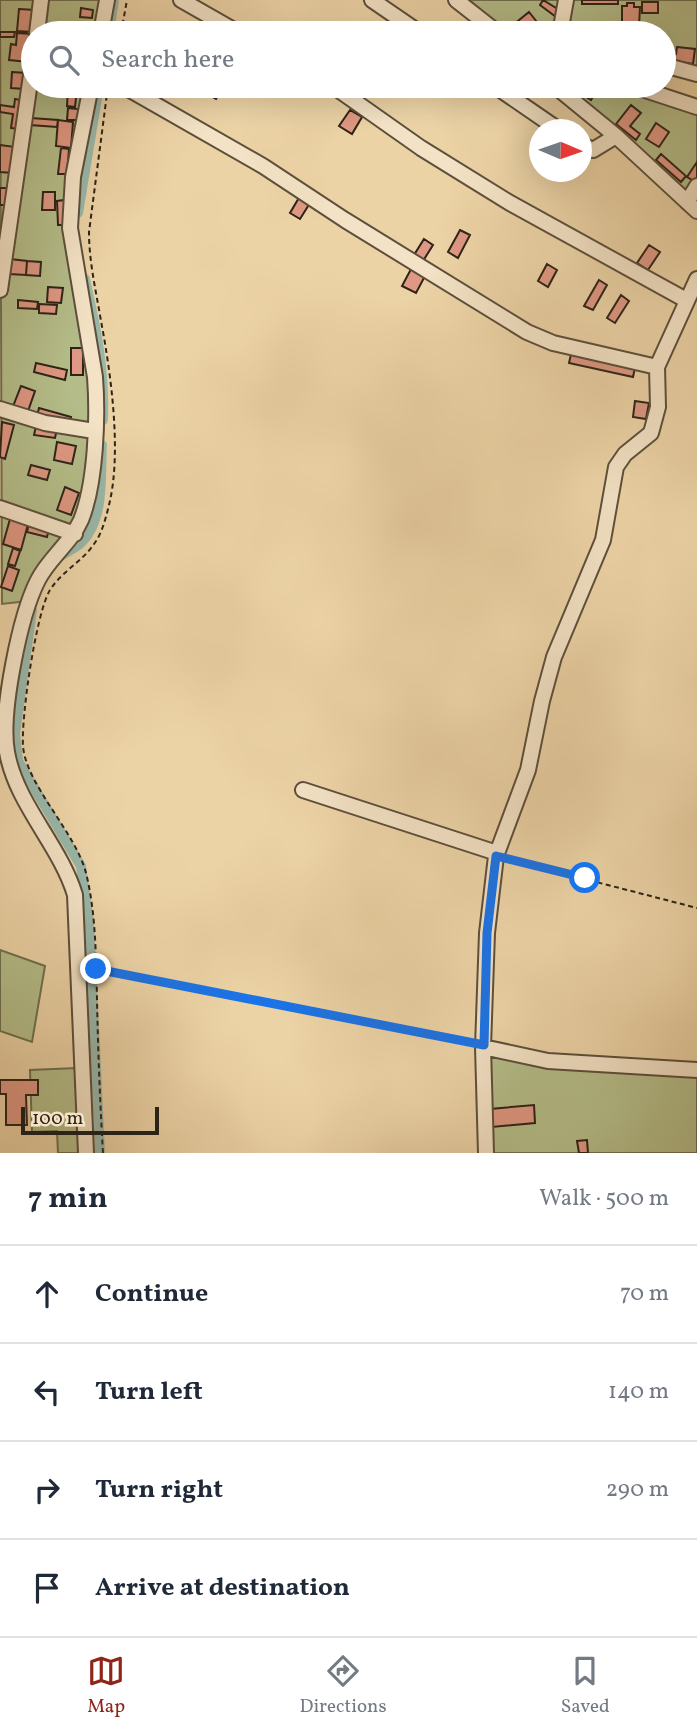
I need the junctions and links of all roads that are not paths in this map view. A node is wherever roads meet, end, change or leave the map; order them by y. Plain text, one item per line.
1 (41, 0) edge
2 (107, 0) edge
3 (181, 0) edge
4 (372, 0) edge
5 (456, 0) edge
6 (566, 0) edge
7 (38, 21) edge
8 (103, 21) edge
9 (218, 21) edge
10 (403, 21) edge
11 (483, 21) edge
12 (562, 21) edge
13 (676, 68) edge
14 (697, 74) edge
15 (28, 98) edge
16 (88, 98) edge
17 (144, 98) edge
18 (350, 98) edge
19 (512, 98) edge
20 (570, 98) edge
21 (669, 98) edge
22 (697, 107) edge
23 (543, 119) edge
24 (616, 136) junction
25 (592, 150) edge
26 (697, 186) edge
27 (692, 206) edge
28 (697, 279) edge
29 (0, 290) edge
30 (686, 300) junction
31 (657, 367) junction
32 (0, 409) edge
33 (94, 431) junction
34 (0, 508) edge
35 (75, 534) junction
36 (303, 790) dead end
37 (496, 854) junction
38 (484, 1046) junction
39 (697, 1070) edge
40 (86, 1153) edge
41 (486, 1153) edge

1 - 7 street
2 - 8 street
3 - 9 street
4 - 10 street
5 - 11 street
6 - 12 street
13 - 14 street
15 - 29 street
16 - 33 street
17 - 31 street
18 - 30 street
19 - 23 street
20 - 24 street
21 - 22 street
24 - 25 street
24 - 27 street
26 - 27 street
28 - 30 street
30 - 31 street
31 - 37 street
32 - 33 street
33 - 35 street
34 - 35 street
35 - 40 street
36 - 37 street
37 - 38 street
38 - 39 street
38 - 41 street

